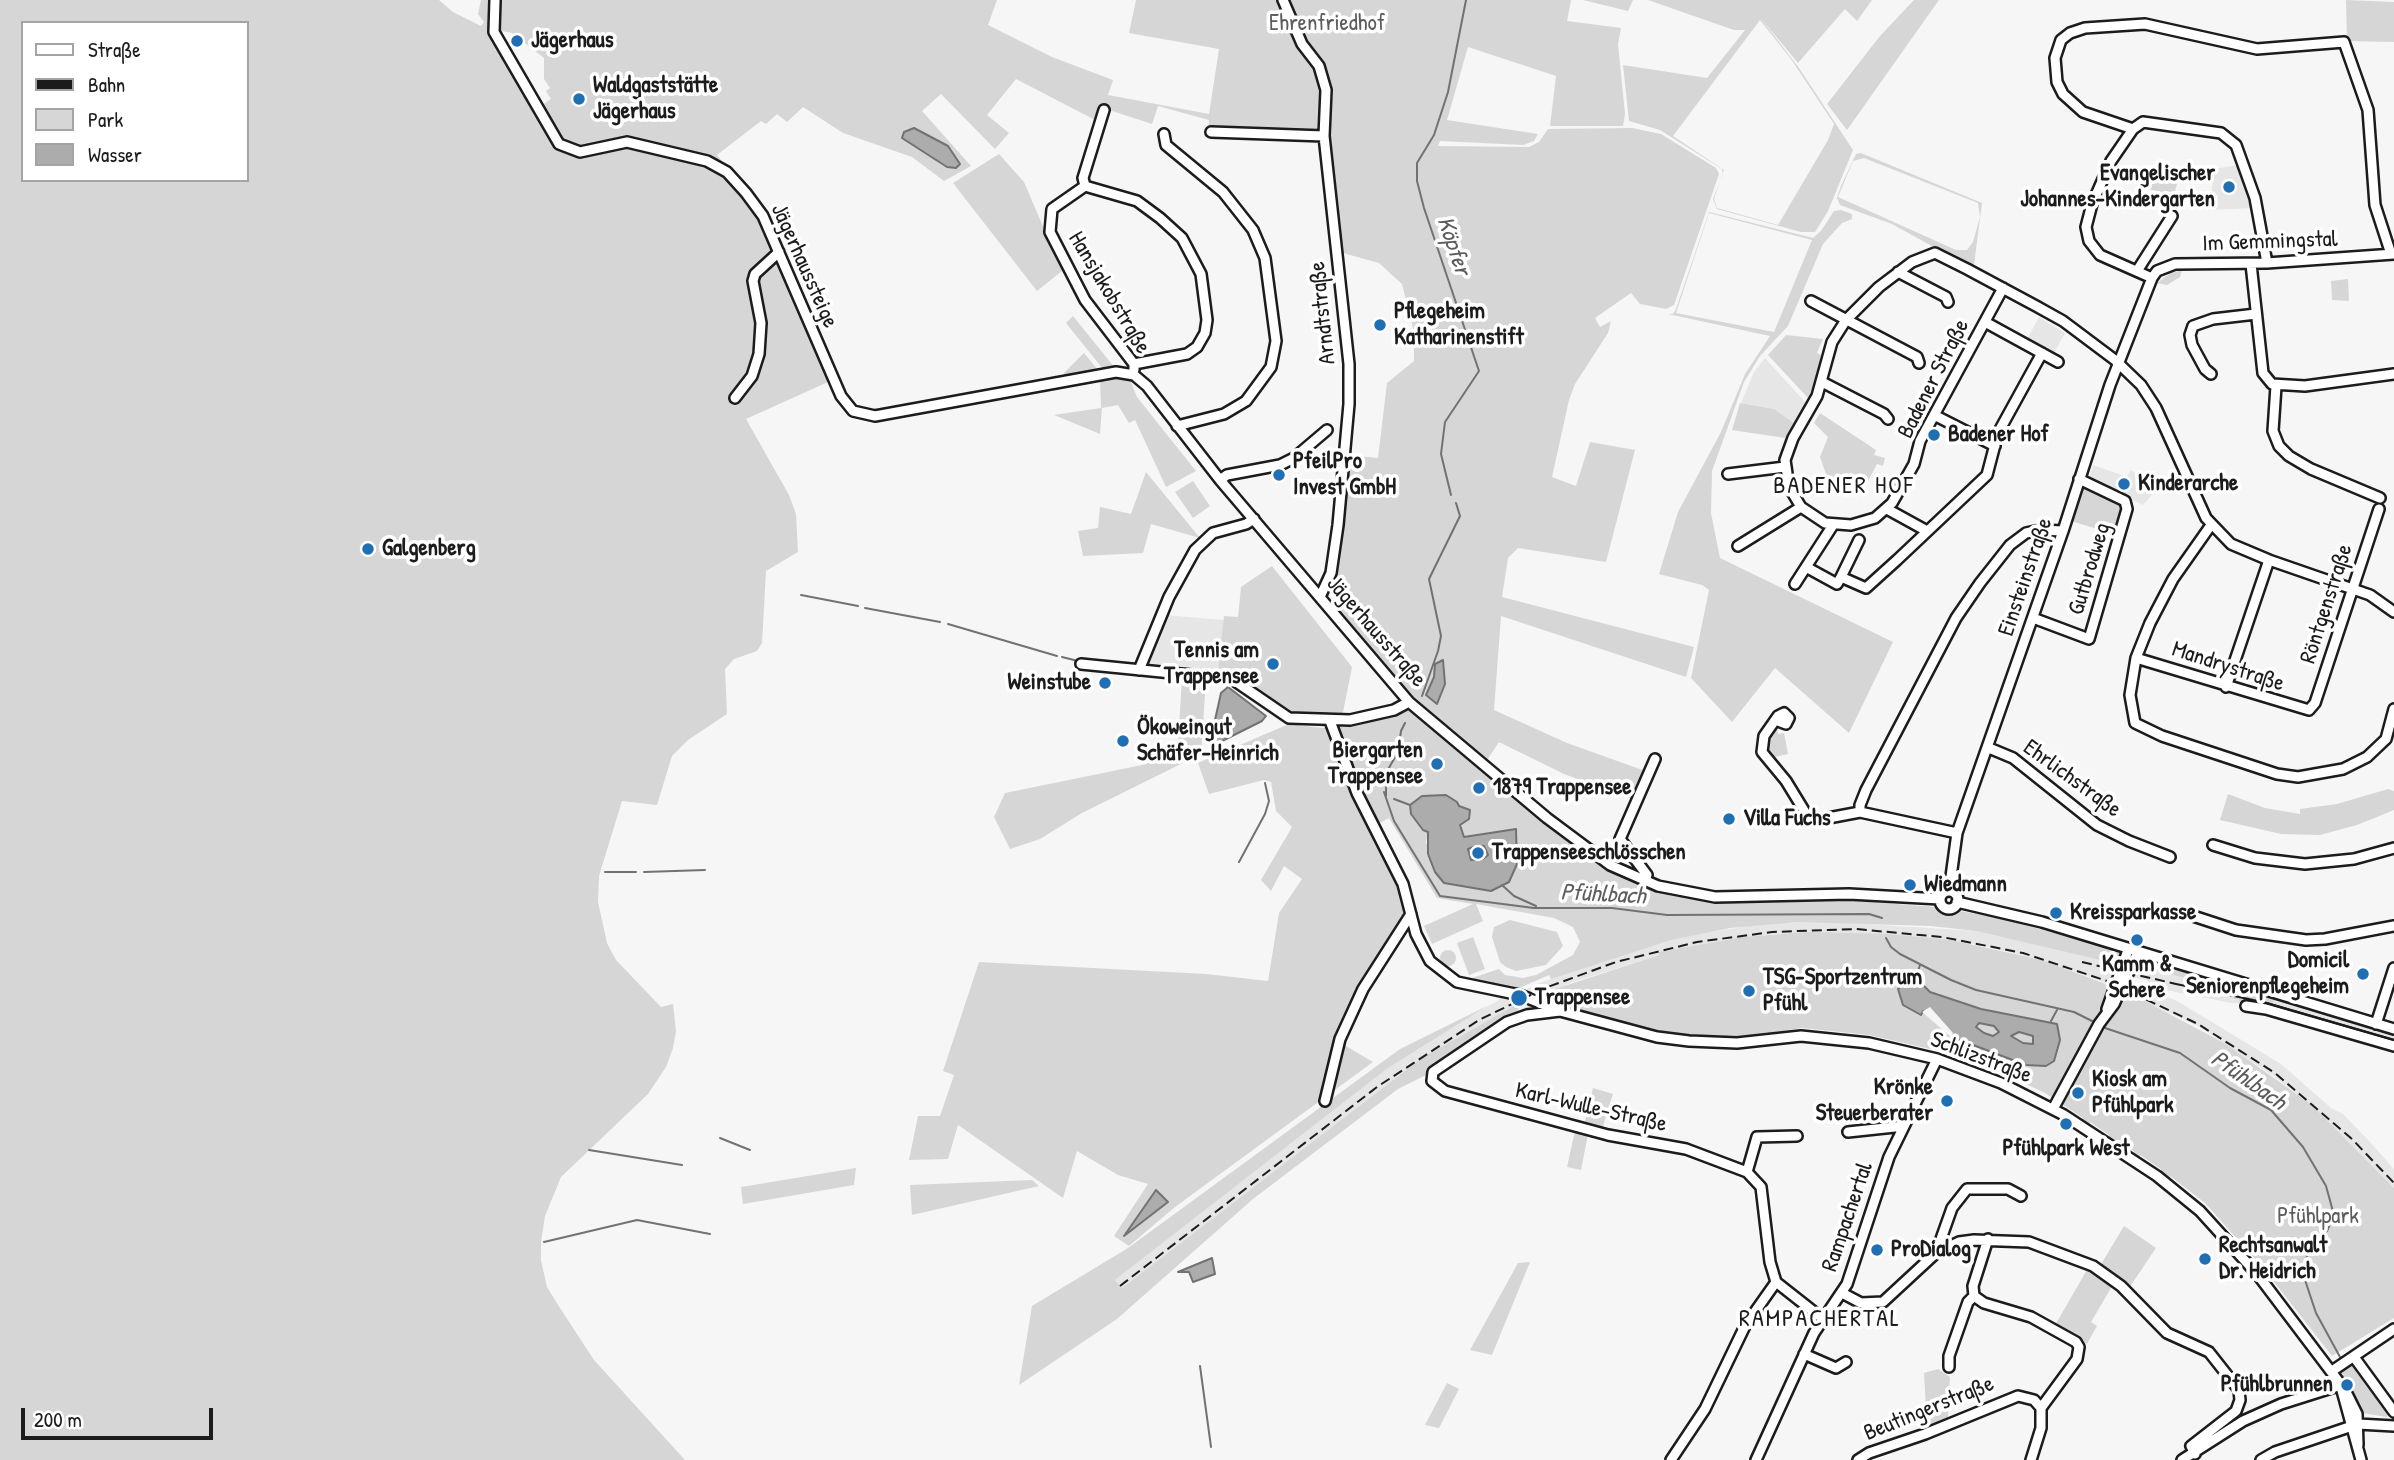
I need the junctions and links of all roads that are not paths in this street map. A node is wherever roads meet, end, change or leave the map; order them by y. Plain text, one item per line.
1 (495, 0) edge
2 (1283, 0) edge
3 (1104, 110) dead end
4 (2133, 129) junction
5 (1211, 132) dead end
6 (1164, 134) dead end
7 (1324, 136) junction
8 (1085, 186) junction
9 (2172, 216) dead end
10 (779, 252) junction
11 (2392, 256) edge
12 (2267, 263) junction
13 (2251, 264) junction
14 (2137, 271) junction
15 (1898, 272) junction
16 (2152, 278) junction
17 (2003, 288) junction
18 (1811, 301) dead end
19 (1948, 302) dead end
20 (2256, 314) junction
21 (1846, 320) junction
22 (1985, 322) junction
23 (2042, 353) junction
24 (2058, 362) dead end
25 (1919, 363) dead end
26 (2118, 363) junction
27 (1134, 364) junction
28 (2211, 374) dead end
29 (2394, 374) edge
30 (1134, 375) junction
31 (1822, 382) junction
32 (2276, 386) junction
33 (734, 398) dead end
34 (1934, 415) junction
35 (1888, 419) dead end
36 (1177, 426) junction
37 (1327, 430) dead end
38 (1995, 446) junction
39 (1785, 467) junction
40 (1728, 474) dead end
41 (2079, 479) junction
42 (1220, 480) junction
43 (2380, 498) dead end
44 (1801, 507) junction
45 (1886, 509) junction
46 (2379, 509) dead end
47 (1254, 519) junction
48 (1833, 525) junction
49 (2211, 525) junction
50 (1927, 531) junction
51 (2063, 531) junction
52 (1859, 540) dead end
53 (1738, 546) dead end
54 (2269, 561) junction
55 (1806, 567) junction
56 (1841, 577) junction
57 (1795, 584) dead end
58 (2353, 589) junction
59 (1320, 597) junction
60 (2394, 612) edge
61 (2033, 618) junction
62 (2136, 658) junction
63 (1081, 664) dead end
64 (1139, 670) junction
65 (2226, 687) junction
66 (1409, 702) junction
67 (2394, 709) edge
68 (2309, 710) joint
69 (1330, 721) junction
70 (1778, 721) dead end
71 (1989, 748) junction
72 (1655, 759) dead end
73 (1860, 811) junction
74 (1958, 833) junction
75 (2213, 845) dead end
76 (2394, 848) edge
77 (2170, 857) dead end
78 (1645, 881) junction
79 (1949, 891) junction
80 (1940, 899) junction
81 (1957, 902) junction
82 (1411, 914) junction
83 (2190, 915) dead end
84 (2394, 926) edge
85 (2133, 951) junction
86 (2394, 968) edge
87 (2245, 1006) dead end
88 (1560, 1011) junction
89 (2376, 1024) junction
90 (2394, 1029) edge
91 (2394, 1046) edge
92 (1937, 1059) junction
93 (1431, 1077) joint
94 (1325, 1101) dead end
95 (2053, 1109) junction
96 (1904, 1126) junction
97 (1848, 1132) dead end
98 (1797, 1136) dead end
99 (1747, 1172) junction
100 (2021, 1196) dead end
101 (1988, 1239) junction
102 (1936, 1253) junction
103 (1776, 1282) junction
104 (1842, 1293) junction
105 (1974, 1296) junction
106 (1823, 1319) junction
107 (2394, 1329) edge
108 (1804, 1354) junction
109 (2354, 1357) junction
110 (1846, 1362) dead end
111 (1949, 1367) dead end
112 (2332, 1371) junction
113 (2341, 1385) junction
114 (2040, 1408) junction
115 (2394, 1412) edge
116 (2354, 1425) junction
117 (2394, 1426) edge
118 (2195, 1454) junction
119 (1671, 1460) edge
120 (1756, 1460) edge
121 (1858, 1460) edge
122 (2031, 1460) edge
123 (2182, 1460) edge
124 (2261, 1460) edge
125 (2361, 1460) edge

1 - 10 street, Jägerhaussteige
2 - 7 street, Arndtstraße
3 - 8 street
4 - 11 street
4 - 12 street
4 - 14 street
5 - 7 street
6 - 36 street
7 - 59 street, Arndtstraße
8 - 27 street, Hansjakobstraße
8 - 27 street
9 - 14 street
10 - 30 street, Jägerhaussteige
10 - 33 street
11 - 12 street, Im Gemmingstal
12 - 13 street, Im Gemmingstal
13 - 16 street, Im Gemmingstal
13 - 20 street
14 - 16 street
15 - 17 street
15 - 19 street, Badener Straße
15 - 21 street
16 - 26 street, Einsteinstraße
17 - 22 street, Badener Straße
17 - 26 street
18 - 21 street, Badener Straße
20 - 28 street
20 - 32 street
21 - 25 street, Badener Straße
21 - 31 street
22 - 23 street
22 - 34 street, Badener Straße
23 - 24 street
23 - 38 street
26 - 41 street, Einsteinstraße
26 - 49 street
27 - 30 street, Hansjakobstraße
29 - 32 street
30 - 36 street, Jägerhausstraße
31 - 35 street, Badener Straße
31 - 39 street
32 - 43 street
34 - 38 street
34 - 45 street, Badener Straße
36 - 42 street, Jägerhausstraße
37 - 42 street
38 - 50 street
39 - 40 street
39 - 44 street
41 - 51 street, Einsteinstraße
41 - 61 street, Gutbrodweg
42 - 47 street, Jägerhausstraße
44 - 48 street
44 - 53 street
45 - 48 street
45 - 50 street
46 - 58 street, Röntgenstraße
47 - 59 street, Jägerhausstraße
47 - 64 street
48 - 55 street
49 - 54 street
49 - 62 street
50 - 56 street
51 - 61 street, Einsteinstraße
51 - 73 street
52 - 56 street
54 - 58 street
54 - 65 street
55 - 56 street
55 - 57 street
58 - 60 street
58 - 68 street, Röntgenstraße
59 - 66 street, Jägerhausstraße
61 - 71 street, Einsteinstraße
62 - 65 street, Mandrystraße
62 - 67 street
63 - 64 street
64 - 69 street
65 - 68 street, Mandrystraße
66 - 69 street
66 - 78 street, Jägerhausstraße
69 - 82 street
70 - 73 street
71 - 74 street, Einsteinstraße
71 - 77 street, Ehrlichstraße
72 - 78 street
73 - 74 street
74 - 79 street, Einsteinstraße
75 - 76 street
78 - 80 street, Jägerhausstraße
79 - 80 street
79 - 81 street
80 - 81 street
81 - 85 street
82 - 88 street
82 - 94 street
83 - 84 street
85 - 89 street
85 - 95 street
86 - 89 street
87 - 91 street
88 - 92 street, Schlizstraße
88 - 93 street, Schlizstraße
89 - 90 street
92 - 95 street, Schlizstraße
92 - 96 street, Rampachertal
93 - 99 street, Karl-Wulle-Straße
95 - 112 street, Schlizstraße
96 - 97 street, Rampachertal
96 - 104 street, Rampachertal
98 - 99 street
99 - 103 street
100 - 102 street
101 - 102 street
101 - 105 street
101 - 118 street
102 - 104 street
103 - 106 street
103 - 119 street
104 - 106 street, Rampachertal
105 - 111 street
105 - 114 street
106 - 108 street, Rampachertal
107 - 109 street
108 - 110 street
108 - 120 street, Rampachertal
109 - 112 street
109 - 115 street
112 - 113 street, Schlizstraße
113 - 116 street, Schlizstraße
113 - 118 street
114 - 121 street, Beutingerstraße
114 - 122 street
116 - 117 street
116 - 124 street
116 - 125 street
118 - 123 street

